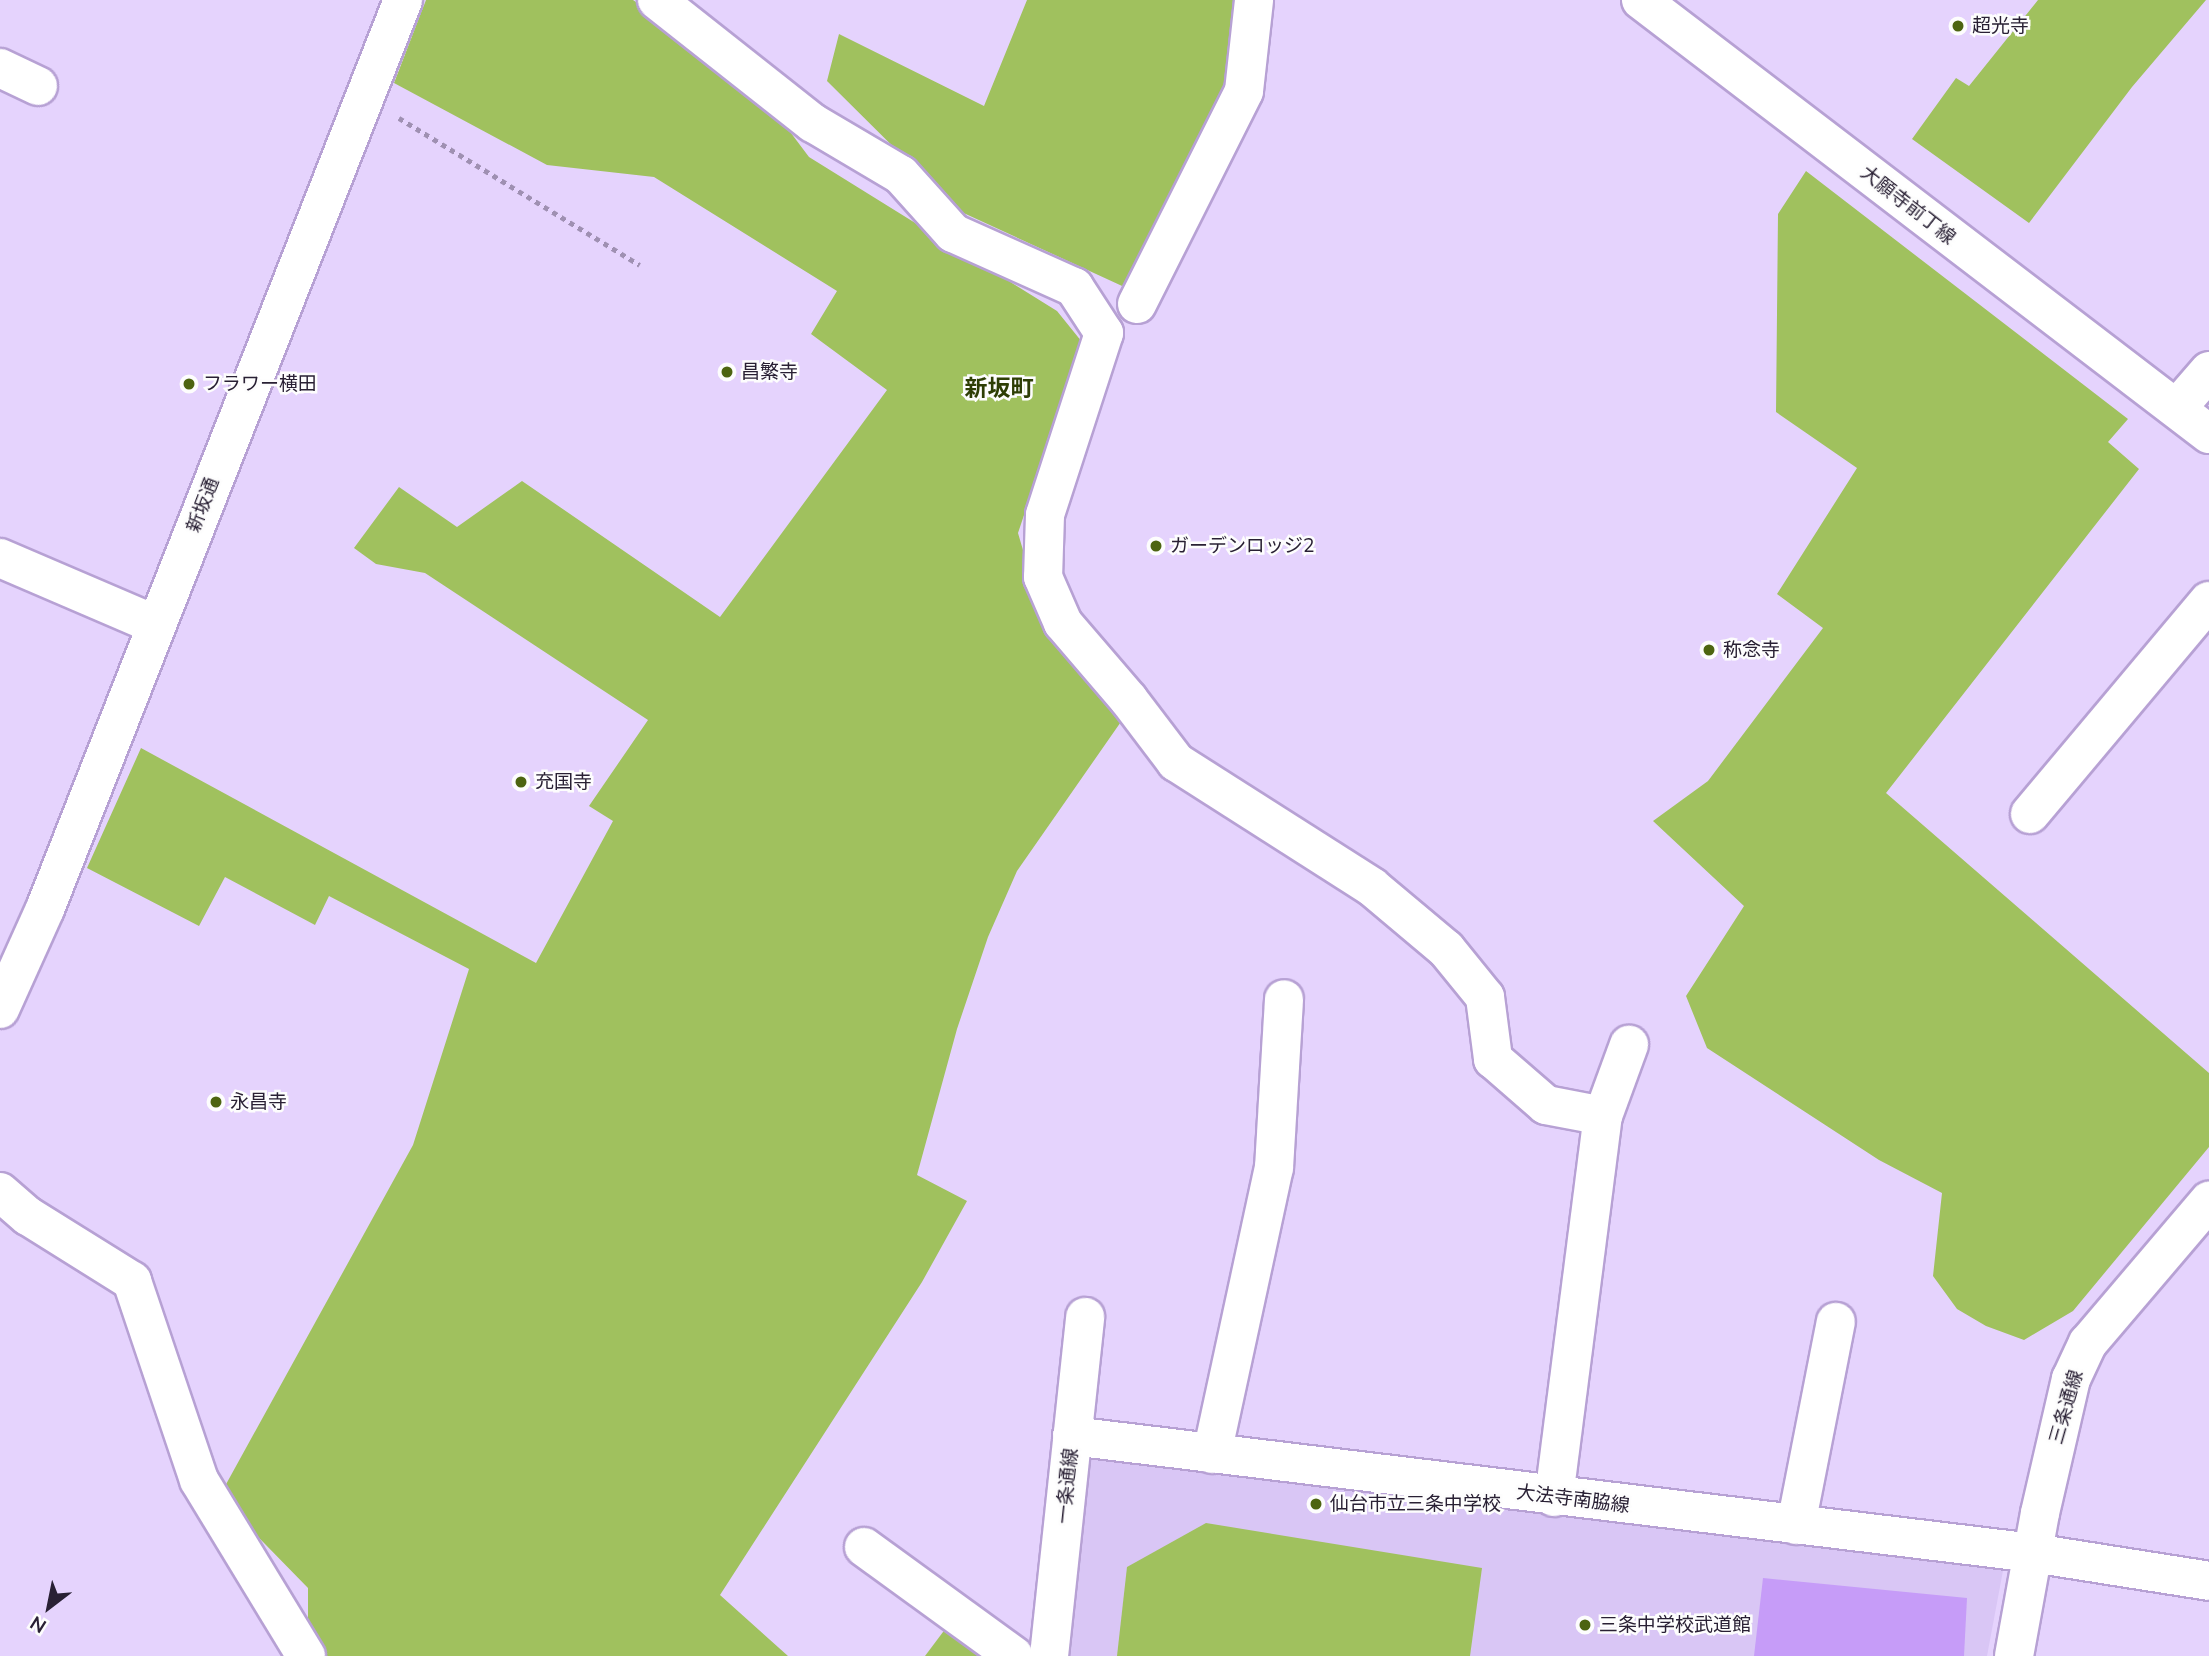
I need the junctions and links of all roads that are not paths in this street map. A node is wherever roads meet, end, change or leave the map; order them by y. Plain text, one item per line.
1 (403, 0) edge
2 (657, 0) edge
3 (1254, 0) edge
4 (1641, 0) edge
5 (0, 68) edge
6 (38, 86) dead end
7 (1137, 304) dead end
8 (2209, 371) edge
9 (2177, 408) junction
10 (2209, 434) edge
11 (0, 558) edge
12 (2209, 601) edge
13 (156, 625) junction
14 (2030, 814) dead end
15 (1283, 999) dead end
16 (0, 1009) edge
17 (1629, 1045) dead end
18 (1603, 1116) junction
19 (0, 1192) edge
20 (2209, 1201) edge
21 (1085, 1317) dead end
22 (1836, 1322) dead end
23 (1072, 1436) junction
24 (1212, 1454) junction
25 (1554, 1497) junction
26 (1796, 1525) junction
27 (864, 1547) dead end
28 (2033, 1553) junction
29 (2209, 1581) edge
30 (306, 1656) edge
31 (1014, 1656) edge
32 (1049, 1656) edge
33 (2014, 1656) edge

1 - 13 street, 新坂通
2 - 18 street
3 - 7 street
4 - 9 street, 大願寺前丁線
5 - 6 street
8 - 9 street
9 - 10 street
11 - 13 street
12 - 14 street
13 - 16 street, 新坂通
15 - 24 street
17 - 18 street
18 - 25 street
19 - 30 street
20 - 28 street, 三条通線
21 - 23 street, 一条通線
22 - 26 street
23 - 24 street, 大法寺南脇線
23 - 32 street, 一条通線
24 - 25 street, 大法寺南脇線
25 - 26 street, 大法寺南脇線
26 - 28 street, 大法寺南脇線
27 - 31 street
28 - 29 street, 大法寺南脇線
28 - 33 street, 三条通線

